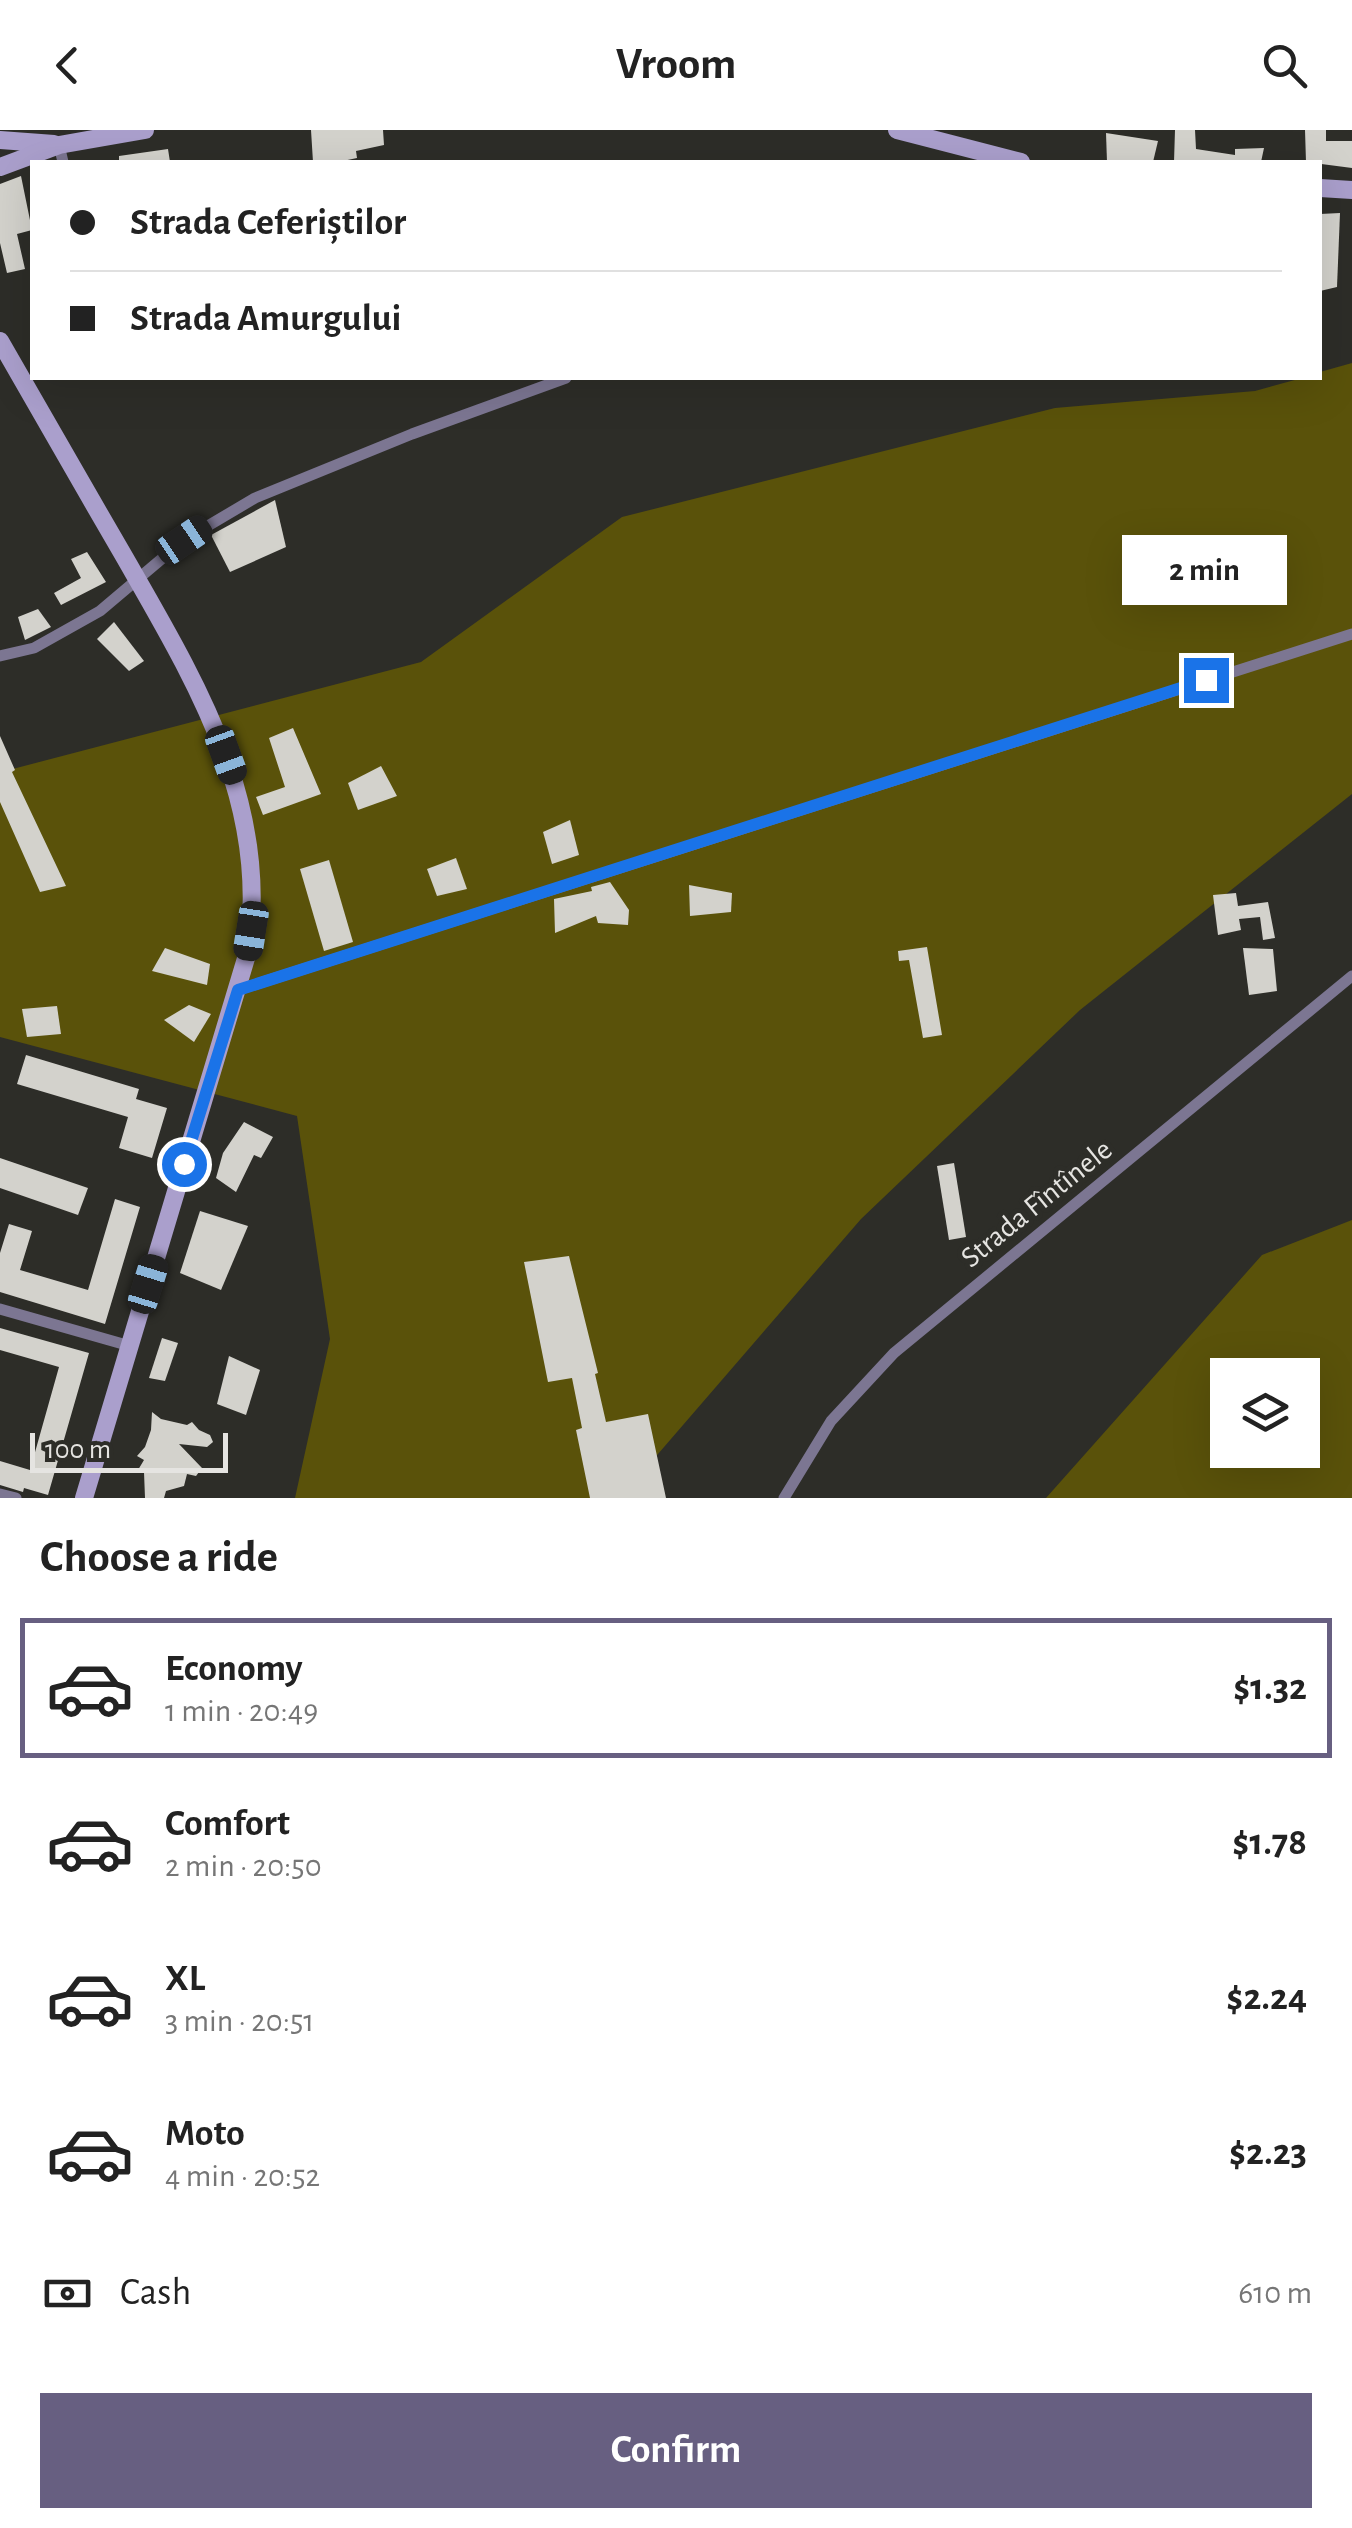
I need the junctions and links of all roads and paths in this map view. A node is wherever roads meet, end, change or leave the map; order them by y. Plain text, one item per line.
1 (146, 130) edge
2 (897, 130) edge
3 (0, 140) edge
4 (61, 154) edge
5 (30, 160) edge
6 (30, 160) edge
7 (1013, 160) edge
8 (0, 166) edge
9 (1322, 188) edge
10 (1352, 190) edge
11 (0, 342) edge
12 (560, 380) edge
13 (138, 582) junction
14 (1352, 634) edge
15 (0, 656) edge
16 (1352, 976) edge
17 (238, 990) junction
18 (0, 1309) edge
19 (130, 1346) junction
20 (0, 1494) edge
21 (16, 1498) edge
22 (84, 1498) edge
23 (784, 1498) edge

1 - 4 street
2 - 7 street
3 - 4 street
4 - 5 street
6 - 8 street
9 - 10 street
11 - 13 street
12 - 13 street
13 - 15 street
13 - 17 street
14 - 17 street
16 - 23 street, Strada Fîntînele
17 - 19 street
18 - 19 street
19 - 22 street
20 - 21 street

